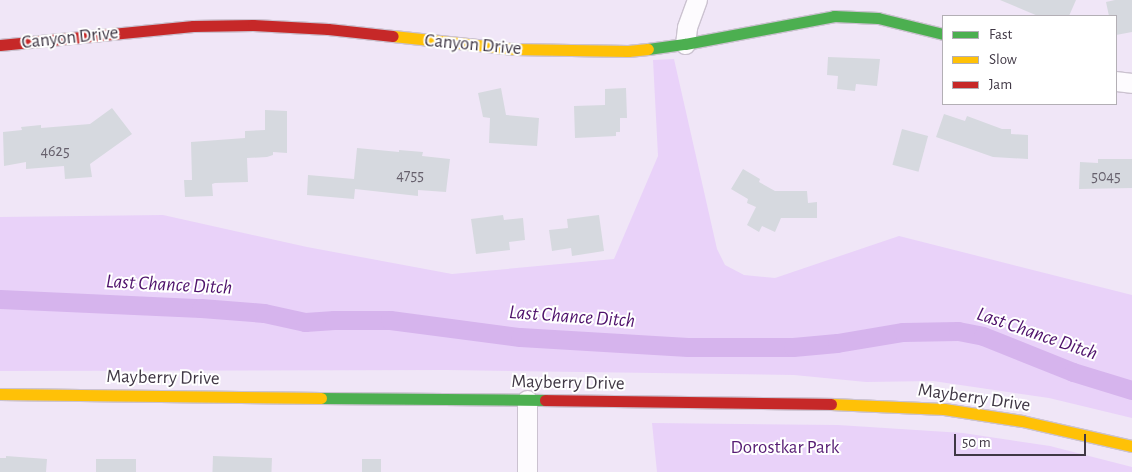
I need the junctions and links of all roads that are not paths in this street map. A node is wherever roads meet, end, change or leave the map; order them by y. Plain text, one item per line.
1 (697, 0) edge
2 (942, 34) edge
3 (685, 44) junction
4 (0, 45) edge
5 (1117, 81) edge
6 (1132, 83) edge
7 (0, 394) edge
8 (526, 400) junction
9 (1132, 446) edge
10 (527, 472) edge

1 - 3 street
2 - 3 main road, Canyon Drive
3 - 4 main road, Canyon Drive
5 - 6 street
7 - 8 main road, Mayberry Drive
8 - 9 main road, Mayberry Drive
8 - 10 street

